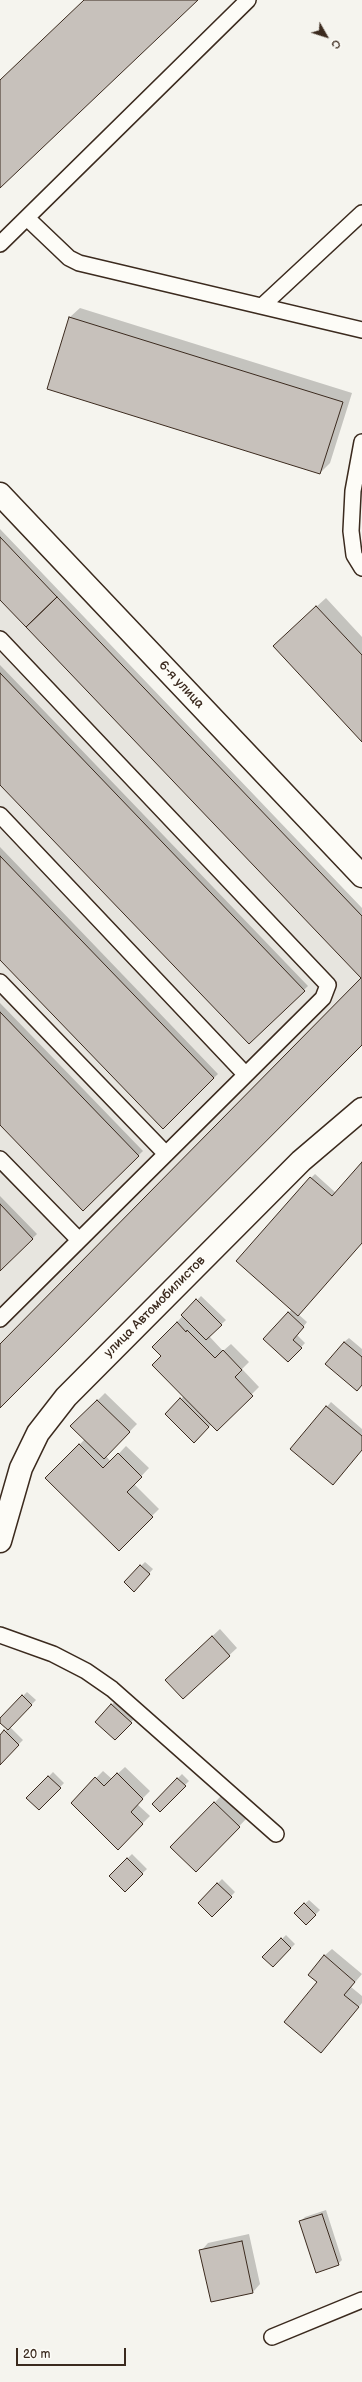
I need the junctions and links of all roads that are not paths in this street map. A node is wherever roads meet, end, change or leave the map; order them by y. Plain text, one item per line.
1 (248, 0) edge
2 (362, 212) edge
3 (27, 218) junction
4 (0, 244) edge
5 (262, 306) junction
6 (362, 330) edge
7 (362, 442) edge
8 (0, 494) edge
9 (362, 568) edge
10 (0, 639) edge
11 (0, 815) edge
12 (362, 876) edge
13 (0, 982) edge
14 (245, 1074) junction
15 (362, 1109) edge
16 (166, 1154) junction
17 (0, 1159) edge
18 (79, 1240) junction
19 (0, 1319) edge
20 (0, 1541) edge
21 (0, 1635) edge
22 (276, 1834) dead end
23 (362, 2300) edge
24 (272, 2337) dead end

1 - 3 lane
2 - 5 lane
3 - 4 lane
3 - 5 lane
5 - 6 lane
7 - 9 lane
8 - 12 street, 6-я улица
10 - 14 lane
11 - 14 lane
13 - 16 lane
14 - 16 lane
15 - 20 street, улица Автомобилистов
16 - 18 lane
17 - 18 lane
18 - 19 lane
21 - 22 lane
23 - 24 lane

